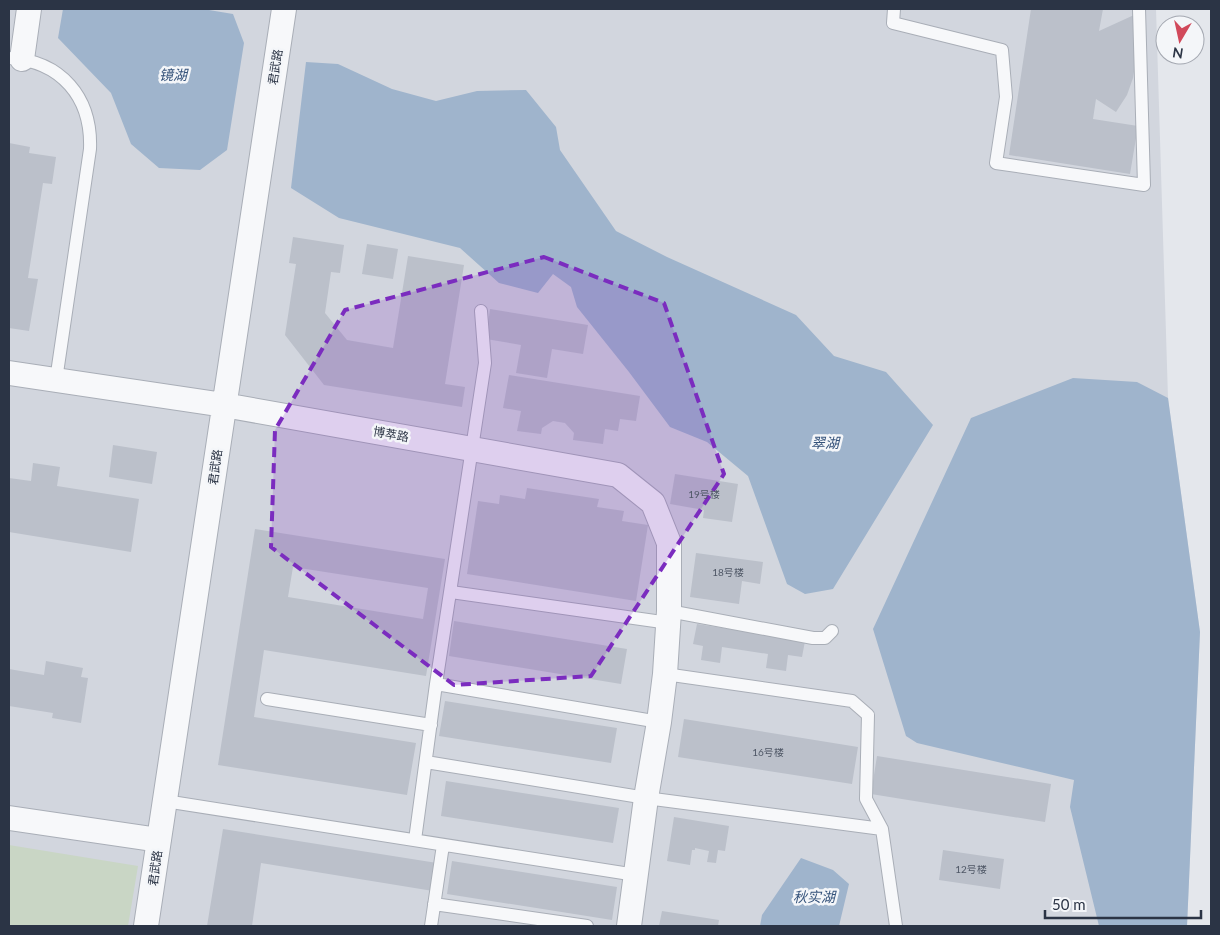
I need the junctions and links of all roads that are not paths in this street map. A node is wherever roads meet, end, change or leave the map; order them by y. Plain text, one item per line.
1 (29, 9) edge
2 (284, 9) edge
3 (894, 9) edge
4 (1139, 9) edge
5 (15, 59) edge
6 (481, 312) dead end
7 (9, 374) edge
8 (56, 380) junction
9 (224, 404) junction
10 (473, 449) junction
11 (451, 592) junction
12 (669, 617) junction
13 (832, 631) dead end
14 (665, 674) junction
15 (436, 684) junction
16 (267, 699) dead end
17 (659, 722) junction
18 (431, 725) junction
19 (426, 762) junction
20 (646, 798) junction
21 (165, 801) junction
22 (9, 818) edge
23 (882, 829) junction
24 (159, 840) junction
25 (415, 840) junction
26 (443, 845) junction
27 (636, 875) junction
28 (434, 904) junction
29 (146, 926) edge
30 (431, 926) edge
31 (586, 926) edge
32 (629, 926) edge
33 (896, 926) edge

1 - 5 street
2 - 9 street, 君武路
3 - 4 lane
5 - 8 lane
6 - 10 lane
7 - 8 street, 博萃路
8 - 9 street, 博萃路
9 - 10 street, 博萃路
9 - 21 street, 君武路
10 - 11 lane
10 - 12 street, 博萃路
11 - 12 lane
11 - 15 lane
12 - 13 lane
12 - 14 street, 博萃路
14 - 17 street, 博萃路
14 - 23 lane
15 - 17 lane
15 - 18 lane
16 - 18 lane
17 - 20 street, 博萃路
18 - 19 lane
19 - 20 lane
19 - 25 lane
20 - 23 lane
20 - 27 street, 博萃路
21 - 24 street, 君武路
21 - 25 lane
22 - 24 street
23 - 33 lane
24 - 29 street, 君武路
25 - 26 lane
26 - 27 lane
26 - 28 lane
27 - 32 street, 博萃路
28 - 30 lane
28 - 31 lane

